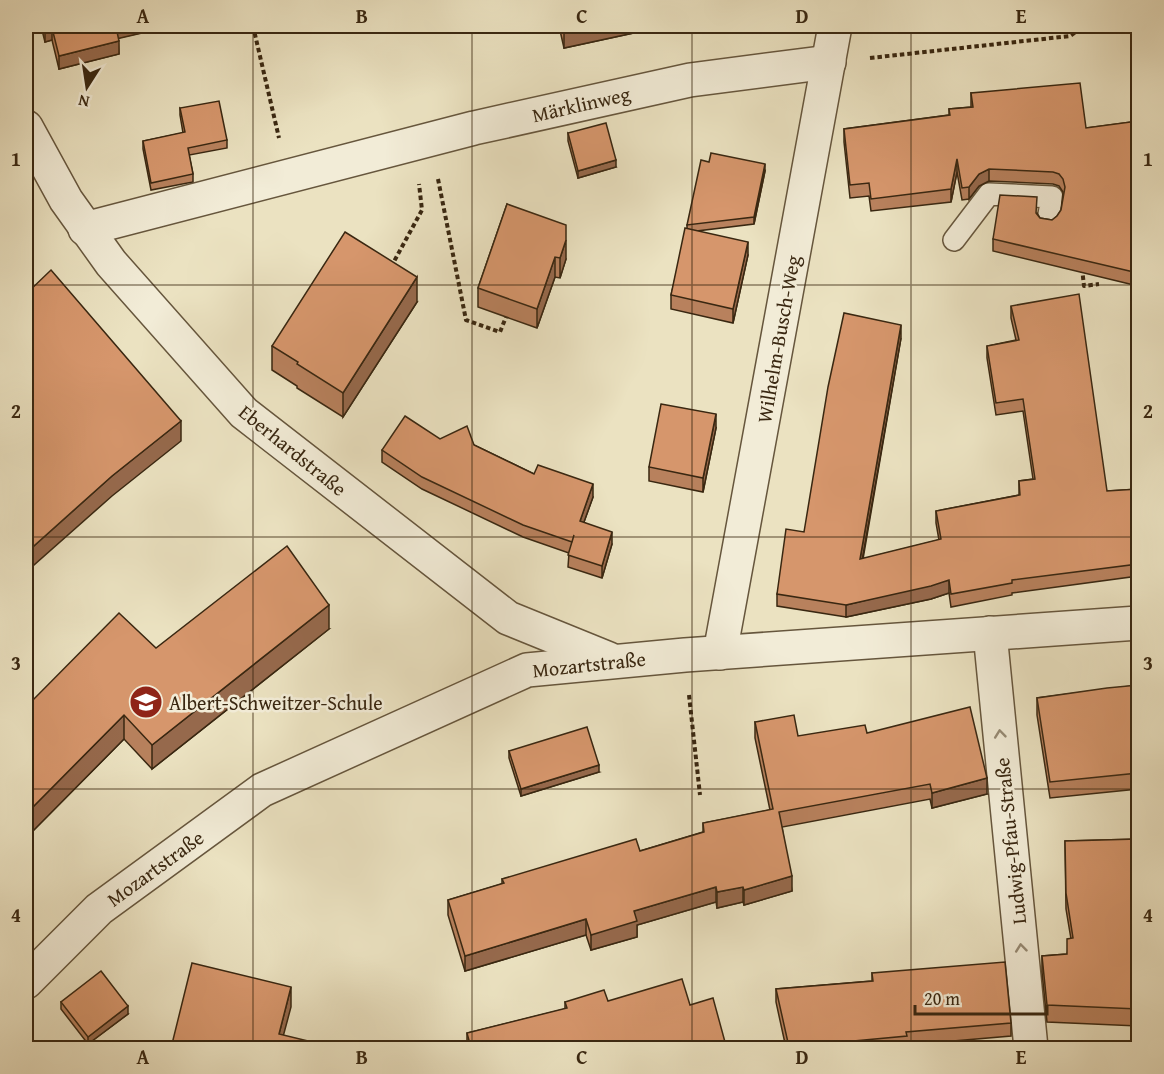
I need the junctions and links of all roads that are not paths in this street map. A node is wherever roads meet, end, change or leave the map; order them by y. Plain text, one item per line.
1 (835, 26) edge
2 (829, 62) junction
3 (26, 127) edge
4 (1048, 220) edge
5 (85, 229) junction
6 (954, 240) dead end
7 (1138, 623) edge
8 (990, 633) junction
9 (720, 653) junction
10 (613, 661) junction
11 (26, 982) edge
12 (1031, 1048) edge

1 - 2 street, Wilhelm-Busch-Weg
2 - 5 street, Märklinweg
2 - 9 street, Wilhelm-Busch-Weg
3 - 5 street, Eberhardstraße
4 - 6 lane
5 - 10 street, Eberhardstraße
7 - 8 street, Mozartstraße
8 - 9 street, Mozartstraße
12 -> 8 street, Ludwig-Pfau-Straße
9 - 10 street, Mozartstraße
10 - 11 street, Mozartstraße

